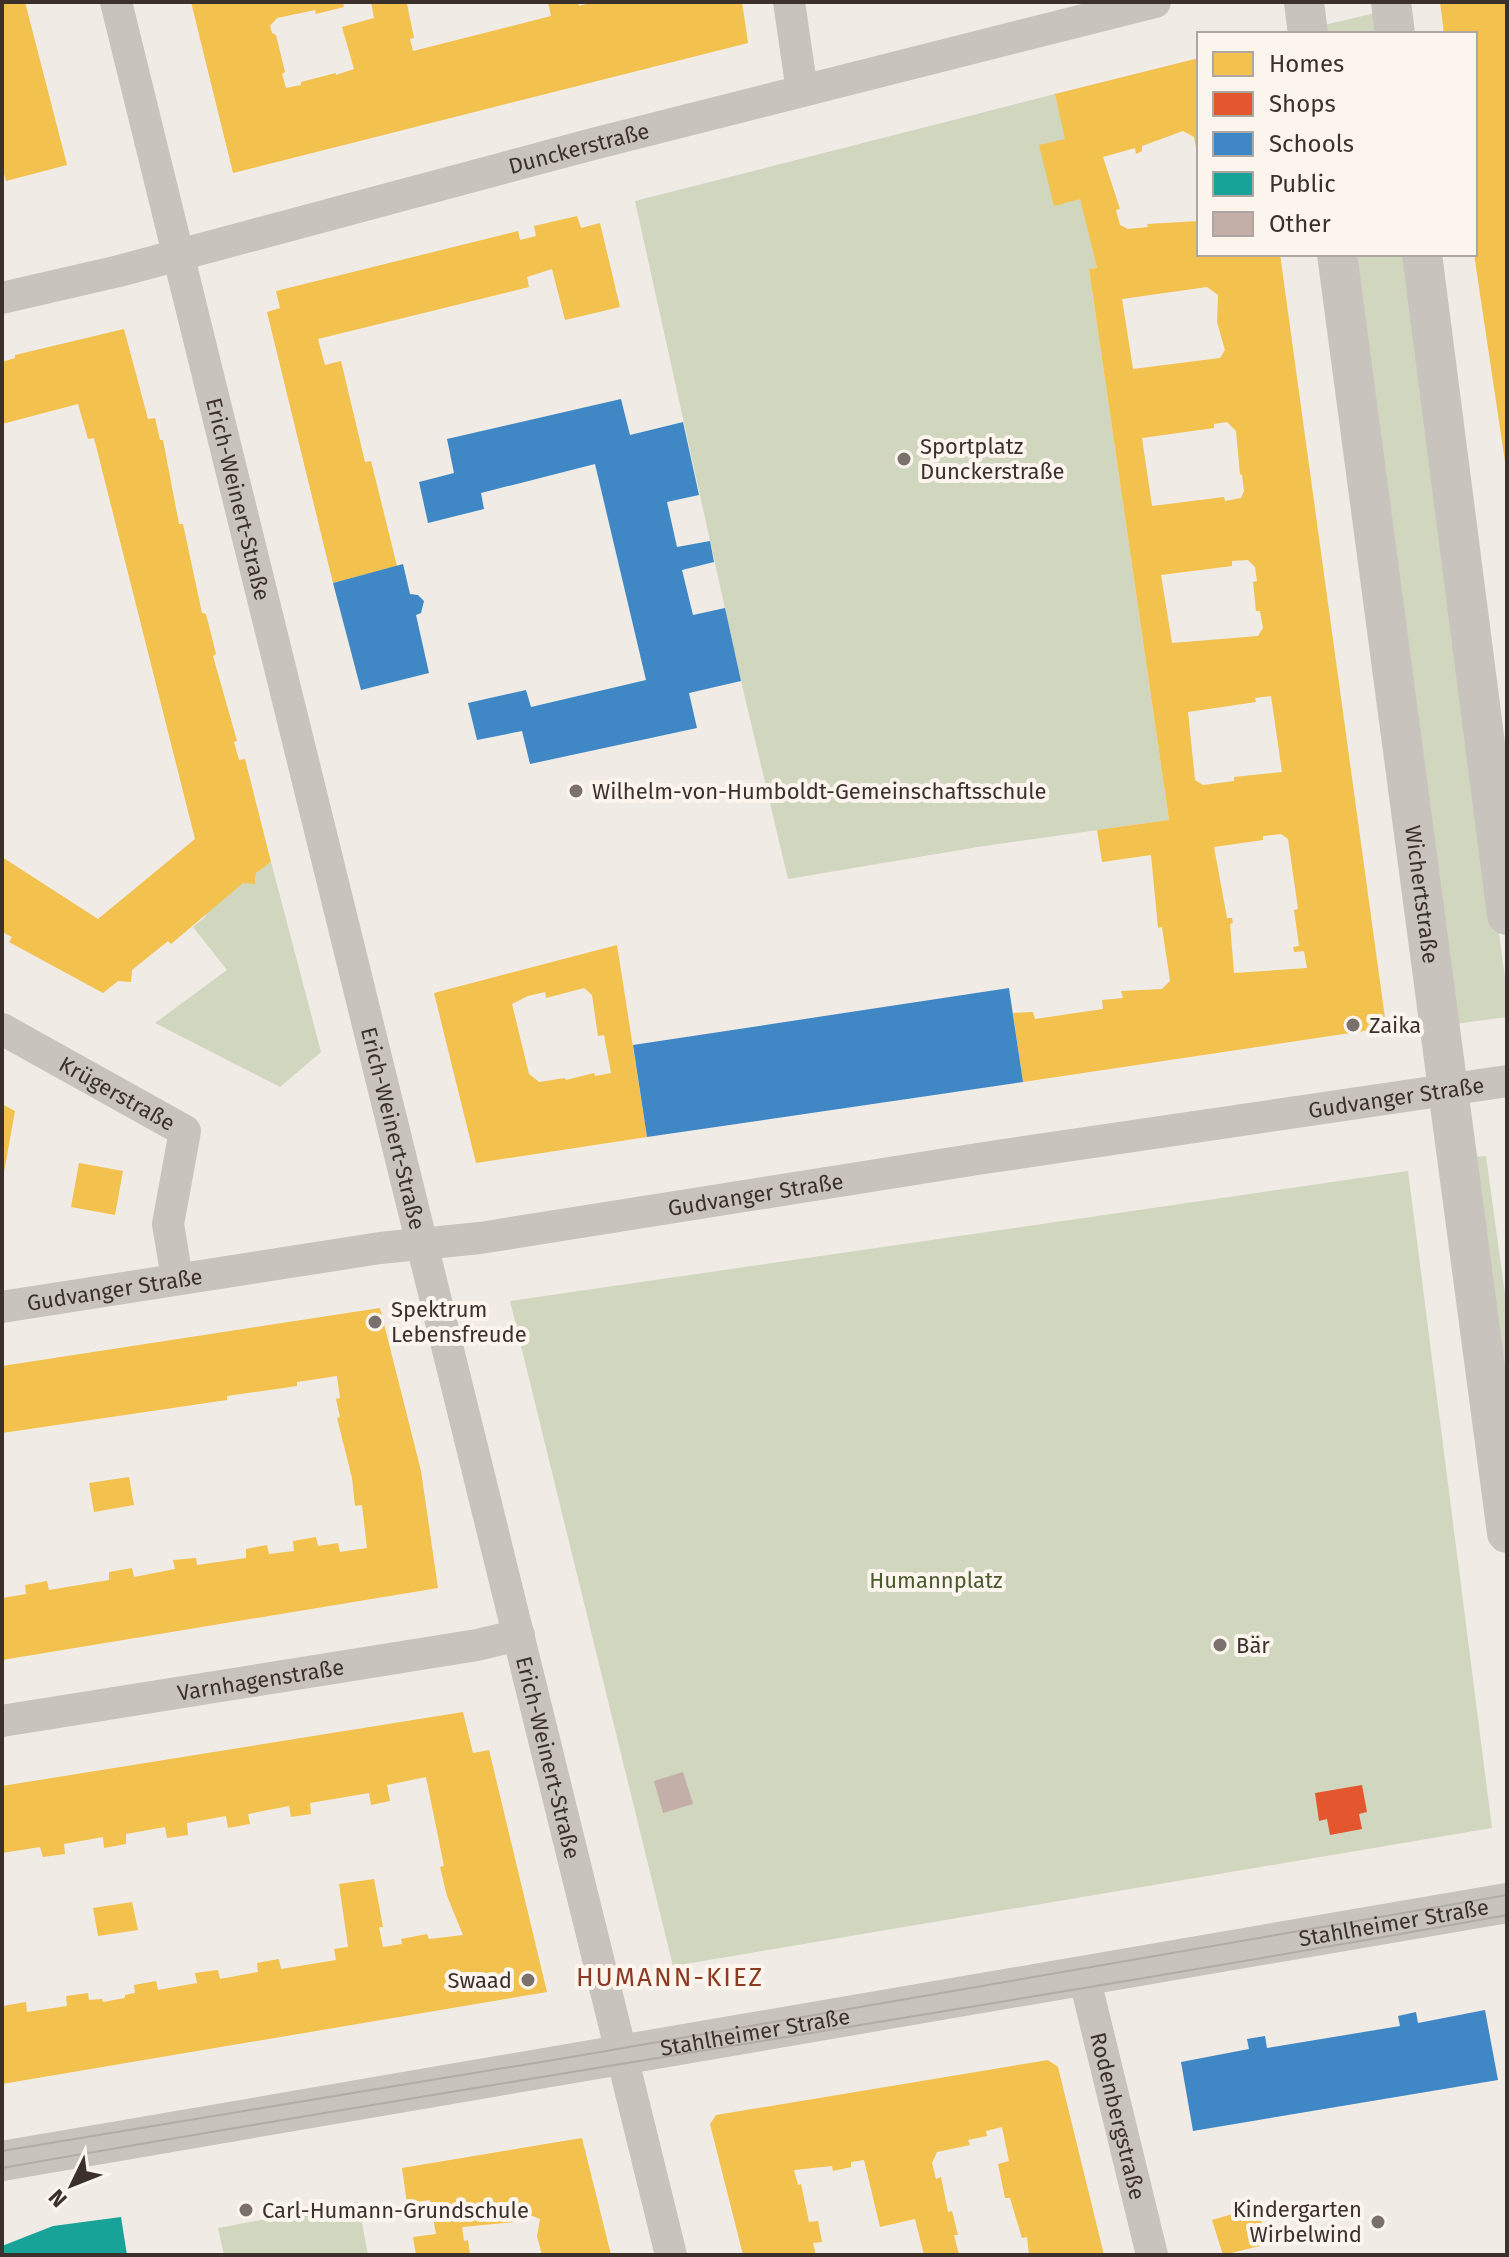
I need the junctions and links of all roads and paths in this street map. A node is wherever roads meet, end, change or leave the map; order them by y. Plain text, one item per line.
1 (116, 2) edge
2 (789, 2) edge
3 (1155, 2) edge
4 (1304, 2) edge
5 (1391, 2) edge
6 (1308, 32) edge
7 (1395, 32) edge
8 (802, 91) junction
9 (178, 255) junction
10 (1337, 256) edge
11 (1422, 256) edge
12 (2, 298) edge
13 (1507, 915) edge
14 (2, 1029) edge
15 (1507, 1081) edge
16 (1448, 1090) junction
17 (422, 1241) junction
18 (177, 1278) junction
19 (2, 1307) edge
20 (1507, 1533) edge
21 (519, 1635) junction
22 (2, 1721) edge
23 (1507, 1903) edge
24 (1084, 1976) junction
25 (622, 2055) junction
26 (2, 2161) edge
27 (671, 2255) edge
28 (1152, 2255) edge

1 - 9 street, Erich-Weinert-Straße
2 - 8 street
3 - 8 street, Dunckerstraße
4 - 6 street
5 - 7 street
8 - 9 street, Dunckerstraße
9 - 12 street, Dunckerstraße
9 - 17 street, Erich-Weinert-Straße
10 - 16 street, Wichertstraße
11 - 13 street
14 - 18 street, Krügerstraße
15 - 16 street, Gudvanger Straße
16 - 17 street, Gudvanger Straße
16 - 20 street, Wichertstraße
17 - 18 street, Gudvanger Straße
17 - 21 street, Erich-Weinert-Straße
18 - 19 street, Gudvanger Straße
21 - 22 street, Varnhagenstraße
21 - 25 street, Erich-Weinert-Straße
23 - 24 street, Stahlheimer Straße
24 - 25 street, Stahlheimer Straße
24 - 28 street, Rodenbergstraße
25 - 26 street, Stahlheimer Straße
25 - 27 street, Erich-Weinert-Straße

